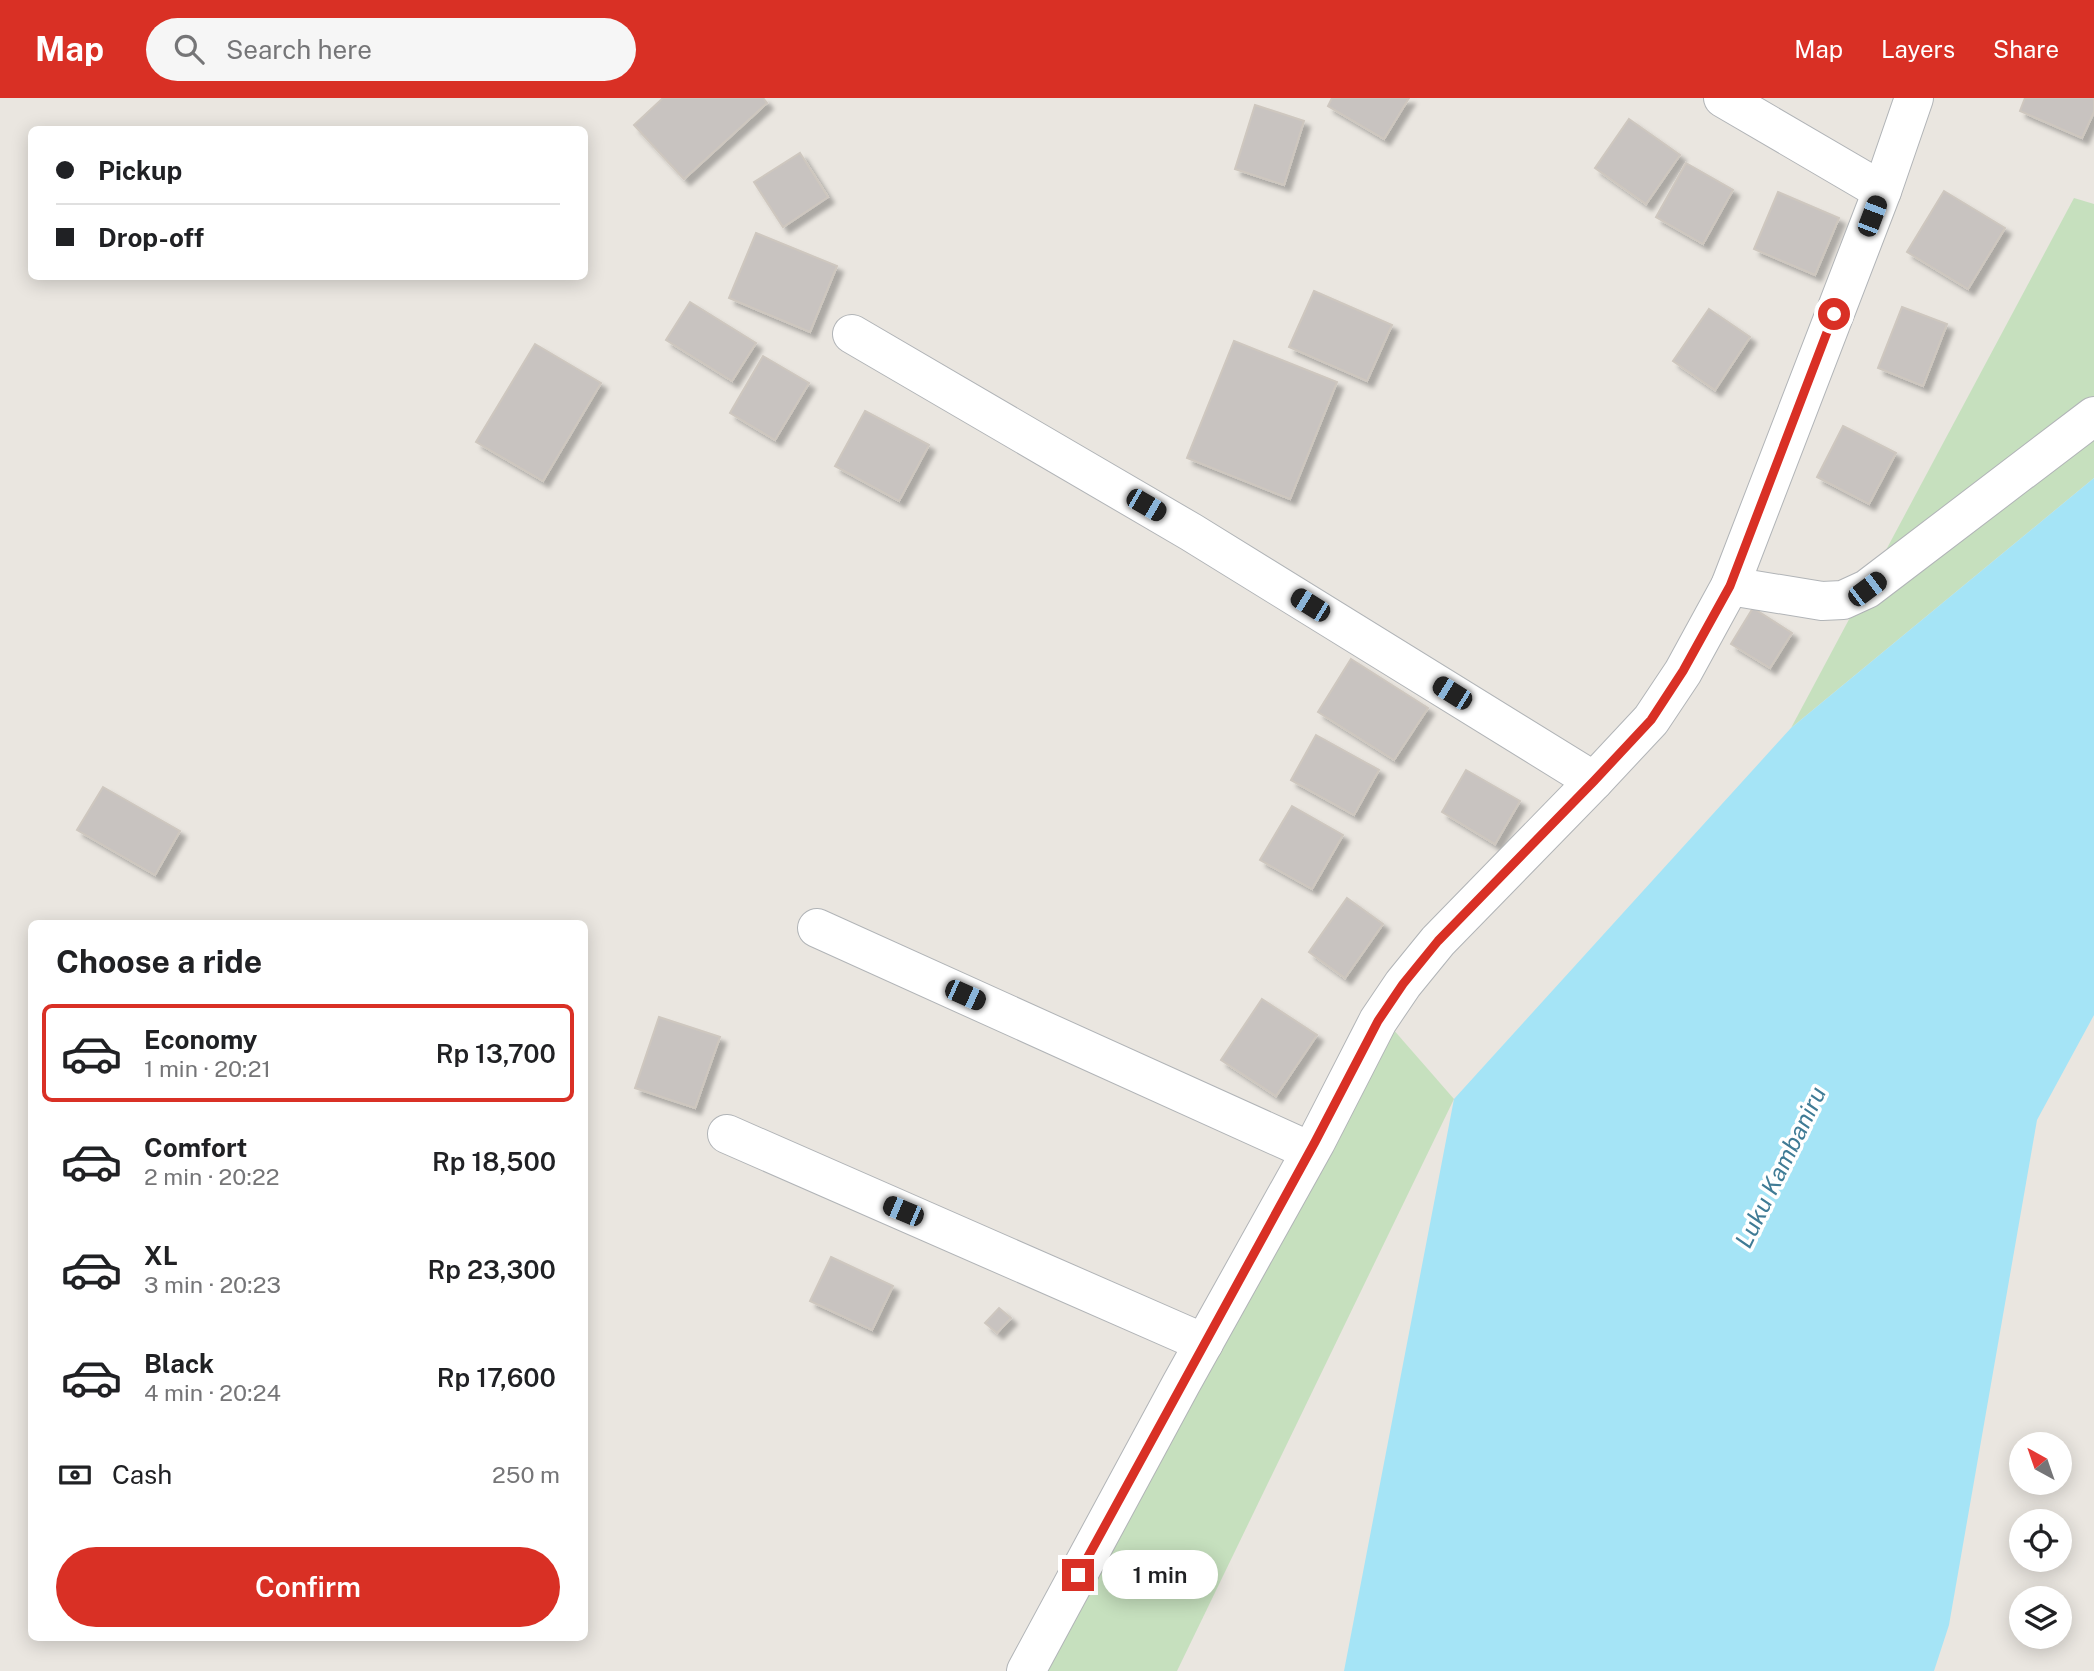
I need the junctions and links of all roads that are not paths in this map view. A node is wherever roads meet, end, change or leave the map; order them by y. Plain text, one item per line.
1 (1723, 98) edge
2 (1914, 98) edge
3 (1882, 191) junction
4 (852, 334) dead end
5 (2094, 416) edge
6 (1730, 586) junction
7 (1594, 781) junction
8 (817, 928) dead end
9 (727, 1134) dead end
10 (1310, 1151) junction
11 (1204, 1343) junction
12 (1026, 1671) edge

1 - 3 street
2 - 3 street
3 - 6 street
4 - 7 street
5 - 6 street
6 - 7 street
7 - 10 street
8 - 10 street
9 - 11 street
10 - 11 street
11 - 12 street

